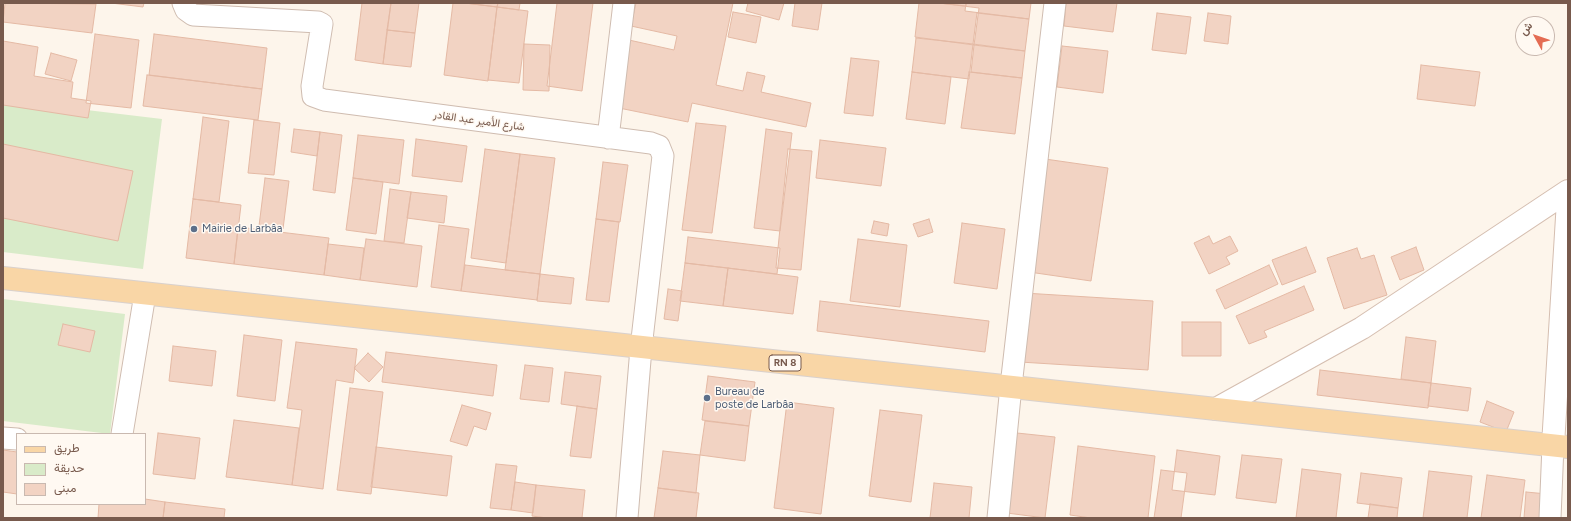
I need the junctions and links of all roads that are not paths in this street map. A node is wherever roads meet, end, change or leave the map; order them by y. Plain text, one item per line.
1 (183, 3) edge
2 (624, 3) edge
3 (1055, 3) edge
4 (608, 138) junction
5 (1568, 191) edge
6 (1568, 201) edge
7 (3, 278) edge
8 (144, 294) junction
9 (641, 348) junction
10 (1011, 386) junction
11 (1216, 408) junction
12 (122, 433) edge
13 (3, 438) edge
14 (16, 439) edge
15 (1561, 446) edge
16 (627, 518) edge
17 (998, 518) edge
18 (1550, 518) edge

1 - 4 street, شارع الأمير عبد القادر
2 - 4 street
3 - 10 street
4 - 9 street, شارع الأمير عبد القادر
5 - 11 main road
6 - 15 main road
7 - 8 main road, RN 8
8 - 9 main road, RN 8
8 - 12 street
9 - 10 main road, RN 8
9 - 16 street, شارع الأمير عبد القادر
10 - 11 main road, RN 8
10 - 17 street
11 - 15 main road, RN 8
13 - 14 street
15 - 18 street

